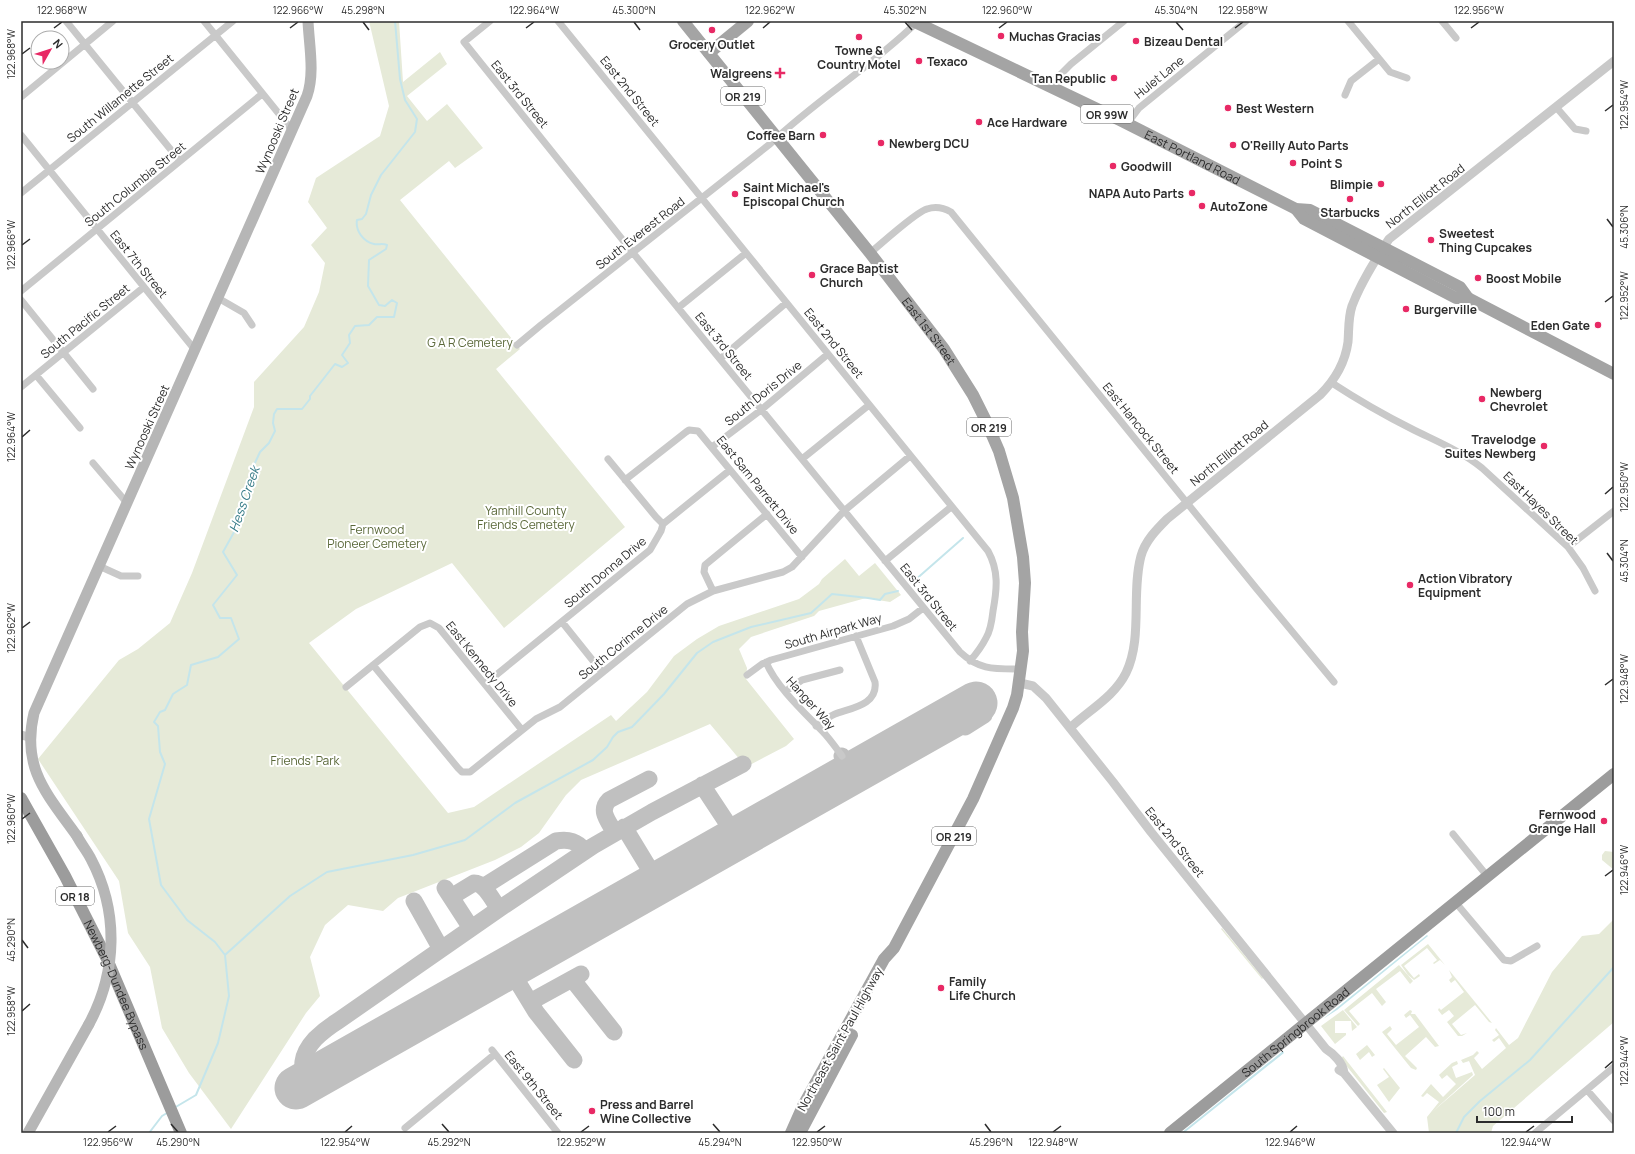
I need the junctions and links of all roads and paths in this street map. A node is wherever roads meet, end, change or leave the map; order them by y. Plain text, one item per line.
1 (66, 21) edge
2 (113, 21) edge
3 (204, 21) edge
4 (233, 21) edge
5 (308, 21) edge
6 (490, 21) edge
7 (558, 21) edge
8 (683, 21) edge
9 (748, 21) edge
10 (1124, 21) edge
11 (1246, 21) edge
12 (1348, 21) edge
13 (1442, 21) edge
14 (912, 22) edge
15 (215, 35) junction
16 (1456, 38) dead end
17 (85, 44) junction
18 (709, 53) junction
19 (1379, 59) junction
20 (1614, 61) edge
21 (1407, 78) dead end
22 (1049, 86) junction
23 (262, 94) junction
24 (1345, 95) dead end
25 (21, 97) edge
26 (132, 102) junction
27 (1556, 107) junction
28 (1127, 124) junction
29 (292, 130) junction
30 (1586, 131) dead end
31 (21, 135) edge
32 (777, 138) junction
33 (180, 161) junction
34 (49, 170) junction
35 (21, 193) edge
36 (701, 199) junction
37 (97, 229) junction
38 (1381, 252) junction
39 (633, 253) junction
40 (746, 253) junction
41 (870, 253) junction
42 (144, 287) junction
43 (21, 291) edge
44 (218, 298) junction
45 (21, 300) edge
46 (786, 304) junction
47 (678, 308) junction
48 (252, 325) dead end
49 (517, 345) dead end
50 (195, 350) junction
51 (64, 352) junction
52 (828, 354) junction
53 (720, 359) junction
54 (1614, 374) edge
55 (36, 375) junction
56 (1332, 383) junction
57 (21, 387) edge
58 (93, 389) dead end
59 (869, 405) junction
60 (761, 410) junction
61 (80, 428) dead end
62 (712, 447) junction
63 (910, 456) junction
64 (608, 460) dead end
65 (802, 460) junction
66 (93, 463) dead end
67 (730, 470) junction
68 (625, 480) junction
69 (1187, 502) junction
70 (127, 503) junction
71 (952, 507) junction
72 (1614, 510) edge
73 (844, 511) junction
74 (767, 514) junction
75 (663, 524) junction
76 (1568, 547) junction
77 (802, 557) junction
78 (885, 561) junction
79 (99, 566) junction
80 (138, 576) dead end
81 (713, 591) junction
82 (1595, 591) dead end
83 (923, 608) junction
84 (562, 622) junction
85 (1022, 632) junction
86 (856, 636) junction
87 (970, 661) junction
88 (766, 662) junction
89 (374, 664) junction
90 (1015, 669) junction
91 (840, 670) dead end
92 (602, 672) junction
93 (747, 674) dead end
94 (1334, 682) dead end
95 (1020, 683) junction
96 (485, 684) junction
97 (346, 687) dead end
98 (786, 691) junction
99 (1007, 721) junction
100 (816, 726) junction
101 (1070, 728) junction
102 (522, 730) junction
103 (25, 736) edge
104 (842, 756) dead end
105 (1614, 774) edge
106 (21, 798) edge
107 (1453, 834) dead end
108 (1488, 877) junction
109 (1456, 903) junction
110 (1537, 946) dead end
111 (894, 948) junction
112 (1306, 1024) junction
113 (1614, 1067) edge
114 (1587, 1090) junction
115 (1614, 1121) edge
116 (405, 1128) dead end
117 (28, 1133) edge
118 (181, 1133) edge
119 (558, 1133) edge
120 (791, 1133) edge
121 (800, 1133) edge
122 (1170, 1133) edge
123 (1393, 1133) edge
124 (1536, 1133) edge

1 - 17 street
2 - 17 street
3 - 15 street
4 - 15 street, South Willamette Street
5 - 29 main road, Wynooski Street
6 - 39 street, East 3rd Street
7 - 36 street, East 2nd Street
8 - 18 main road, East 1st Street / OR 219
9 - 18 main road
10 - 22 street
11 - 28 street, Hulet Lane
12 - 19 street
13 - 16 street
14 - 22 main road, East Portland Road / OR 99W
14 - 32 street, South Everest Road
15 - 23 street
15 - 26 street, South Willamette Street
17 - 25 street
17 - 26 street
18 - 32 main road, East 1st Street / OR 219
19 - 21 street
19 - 24 street
20 - 27 street, North Elliott Road
22 - 28 main road, East Portland Road / OR 99W
23 - 29 street
23 - 33 street, South Columbia Street
26 - 33 street
26 - 34 street, South Willamette Street
27 - 30 street
27 - 38 street, North Elliott Road
28 - 38 main road, East Portland Road / OR 99W
29 - 44 main road, Wynooski Street
31 - 34 street, East 7th Street
32 - 36 street, South Everest Road
32 - 41 main road, East 1st Street / OR 219
33 - 37 street, South Columbia Street
34 - 35 street, South Willamette Street
34 - 37 street, East 7th Street
36 - 39 street, South Everest Road
36 - 40 street, East 2nd Street
37 - 42 street, East 7th Street
37 - 43 street, South Columbia Street
38 - 54 main road, East Portland Road / OR 99W
38 - 56 street, North Elliott Road
39 - 47 street, East 3rd Street
39 - 49 street, South Everest Road
40 - 46 street, East 2nd Street
40 - 47 street
41 - 69 street, East Hancock Street
41 - 85 main road, East 1st Street / OR 219
42 - 50 street, East 7th Street
42 - 51 street, South Pacific Street
44 - 48 street
44 - 50 main road, Wynooski Street
45 - 51 street
46 - 52 street, East 2nd Street
46 - 53 street
47 - 53 street, East 3rd Street
50 - 70 main road, Wynooski Street
51 - 55 street, South Pacific Street
51 - 58 street
52 - 59 street, East 2nd Street
52 - 60 street, South Doris Drive
53 - 60 street, East 3rd Street
55 - 57 street, South Pacific Street
55 - 61 street
56 - 69 street, North Elliott Road
56 - 76 street, East Hayes Street
59 - 63 street, East 2nd Street
59 - 65 street
60 - 62 street, South Doris Drive
60 - 65 street, East 3rd Street
62 - 67 street, East Sam Parrett Drive
62 - 68 street, East Sam Parrett Drive
63 - 71 street, East 2nd Street
63 - 73 street, South Corinne Drive
64 - 68 street
65 - 73 street, East 3rd Street
66 - 70 street
67 - 74 street, East Sam Parrett Drive
67 - 75 street, South Donna Drive
68 - 75 street
69 - 94 street, East Hancock Street
69 - 101 street, North Elliott Road
70 - 79 main road, Wynooski Street
71 - 78 street
71 - 87 street, East 2nd Street
72 - 76 street
73 - 77 street, South Corinne Drive
73 - 78 street, East 3rd Street
74 - 77 street, East Sam Parrett Drive
74 - 81 street
75 - 84 street, South Donna Drive
76 - 82 street, East Hayes Street
77 - 81 street, South Corinne Drive
78 - 83 street, East 3rd Street
79 - 80 street
79 - 103 main road, Wynooski Street
81 - 92 street, South Corinne Drive
83 - 86 street, South Airpark Way
83 - 87 street, East 3rd Street
84 - 92 street
84 - 96 street, South Donna Drive
85 - 90 main road, East 1st Street / OR 219
85 - 95 main road, East 1st Street / OR 219
86 - 88 street, South Airpark Way
86 - 100 street
87 - 90 street
88 - 93 street, South Airpark Way
88 - 98 street, Hanger Way
89 - 96 street, East Kennedy Drive
89 - 97 street, East Kennedy Drive
89 - 102 street, South Corinne Drive
90 - 99 main road, East 1st Street / OR 219
91 - 98 street
92 - 102 street, South Corinne Drive
95 - 99 main road, East 1st Street / OR 219
95 - 101 street, East 2nd Street
96 - 102 street, East Kennedy Drive
98 - 100 street, Hanger Way
99 - 111 main road, Northeast Saint Paul Highway / OR 219
100 - 104 street, Hanger Way
101 - 112 street, East 2nd Street
103 - 117 main road, Wynooski Street, bridge
105 - 108 highway, South Springbrook Road
106 - 118 highway, Newberg-Dundee Bypass / OR 18
107 - 108 street
108 - 109 highway, South Springbrook Road
109 - 110 street
109 - 112 highway, South Springbrook Road
111 - 120 main road, Northeast Saint Paul Highway / OR 219
111 - 121 main road, Northeast Saint Paul Highway / OR 219
112 - 122 highway, South Springbrook Road
112 - 123 street, East 2nd Street
113 - 114 street
114 - 115 street
114 - 124 street
116 - 119 street, East 9th Street

